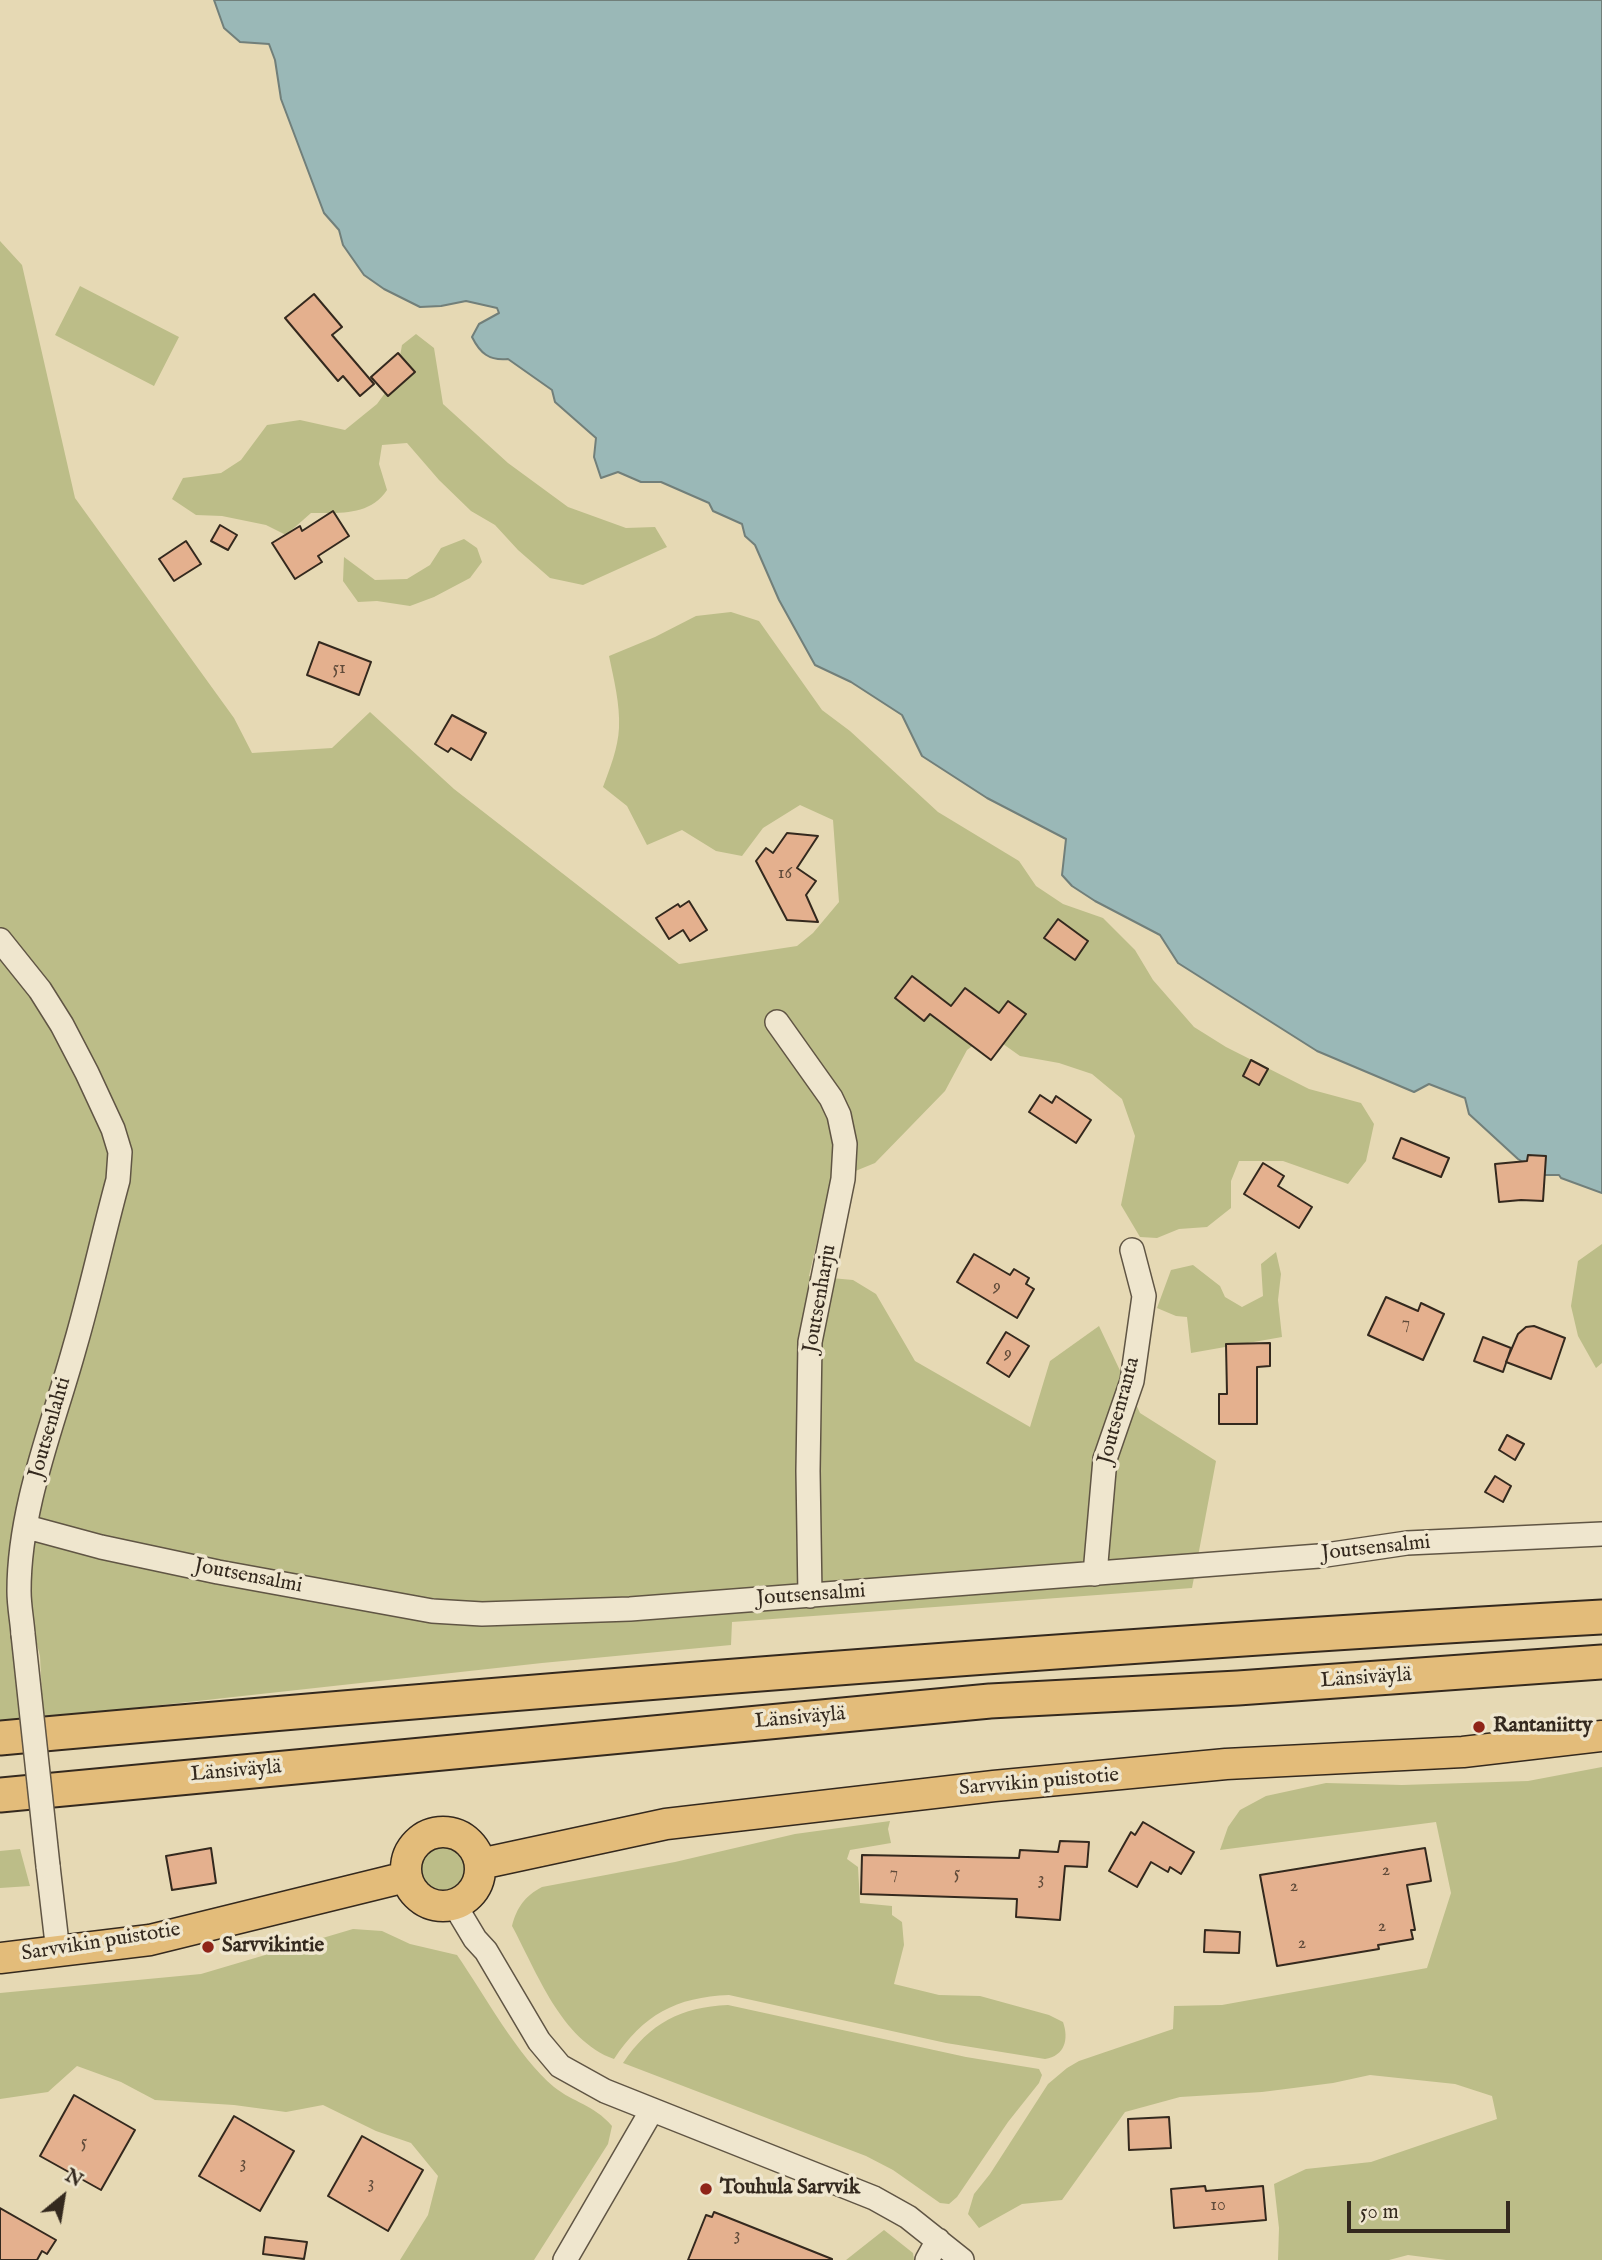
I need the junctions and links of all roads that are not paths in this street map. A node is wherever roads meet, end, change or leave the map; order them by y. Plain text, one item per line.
1 (0, 940) edge
2 (778, 1022) dead end
3 (1132, 1250) dead end
4 (27, 1527) junction
5 (1602, 1534) edge
6 (1095, 1574) junction
7 (810, 1596) junction
8 (1602, 1617) edge
9 (1602, 1662) edge
10 (1602, 1737) edge
11 (0, 1738) edge
12 (0, 1795) edge
13 (480, 1864) junction
14 (406, 1877) junction
15 (454, 1904) junction
16 (58, 1952) junction
17 (0, 1958) edge
18 (652, 2110) junction
19 (938, 2240) junction
20 (565, 2260) edge
21 (927, 2260) edge
22 (962, 2260) edge

1 - 4 street, Joutsenlahti
2 - 7 street, Joutsenharju
3 - 6 street, Joutsenranta
4 - 7 street, Joutsensalmi
4 - 16 street, Joutsenlahti, bridge
5 - 6 street, Joutsensalmi
6 - 7 street, Joutsensalmi
8 - 11 highway
9 - 12 highway, Länsiväylä
10 - 13 main road, Sarvvikin puistotie
13 - 14 main road
13 - 15 main road
14 - 15 main road
14 - 16 main road, Sarvvikin puistotie
15 - 18 street
16 - 17 main road, Sarvvikin puistotie
18 - 19 street
18 - 20 street
19 - 21 street
19 - 22 street

